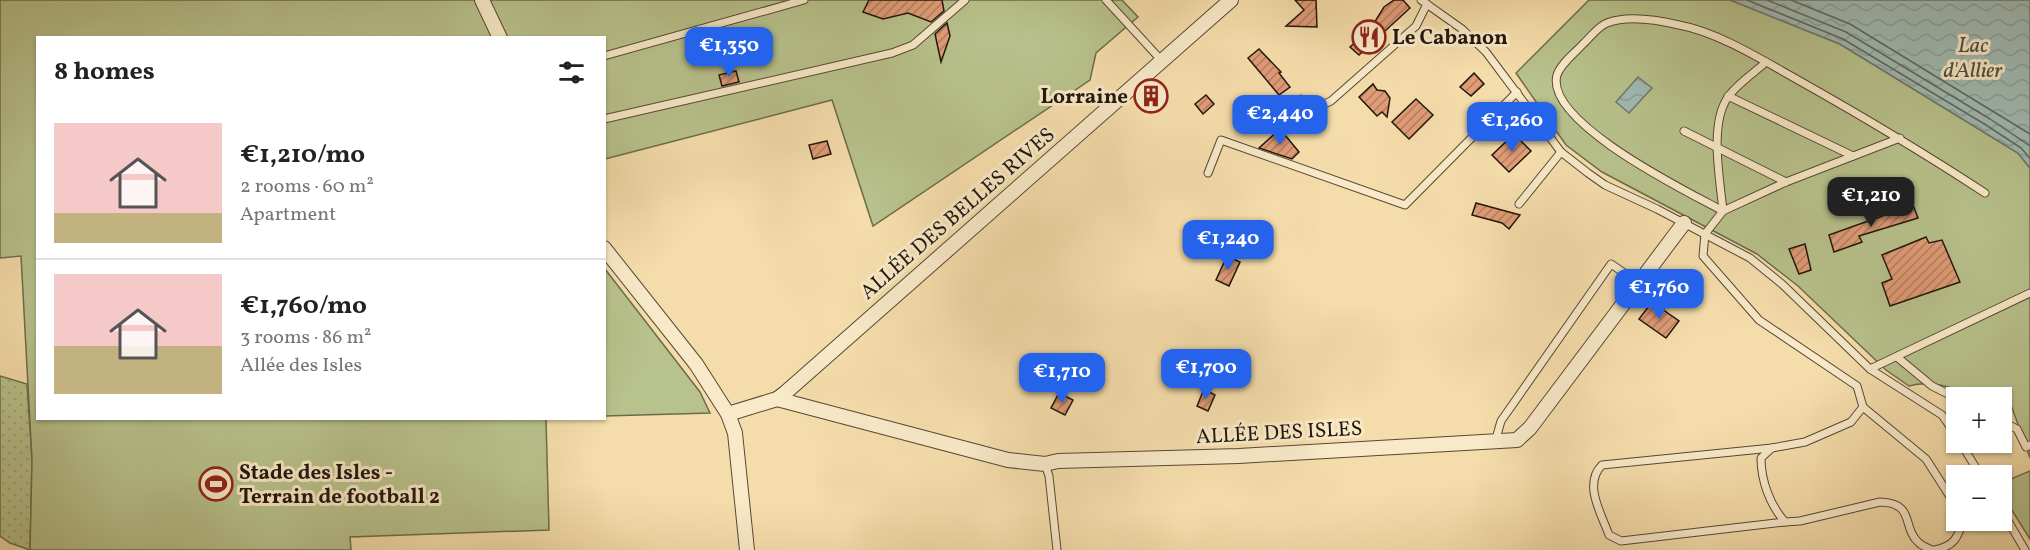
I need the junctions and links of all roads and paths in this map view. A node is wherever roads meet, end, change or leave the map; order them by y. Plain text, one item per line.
1 (482, 0) edge
2 (804, 0) edge
3 (964, 0) edge
4 (1106, 0) edge
5 (1231, 0) edge
6 (1424, 2) edge
7 (499, 36) edge
8 (606, 55) edge
9 (1162, 61) junction
10 (1766, 62) junction
11 (1517, 92) junction
12 (1728, 96) junction
13 (1302, 99) dead end
14 (606, 119) edge
15 (1684, 131) dead end
16 (1900, 138) junction
17 (1717, 147) junction
18 (1562, 152) junction
19 (1853, 156) junction
20 (1208, 173) dead end
21 (1786, 182) junction
22 (1985, 193) dead end
23 (1519, 204) dead end
24 (1723, 211) junction
25 (1684, 223) junction
26 (1705, 234) junction
27 (606, 251) edge
28 (1639, 283) junction
29 (2030, 293) edge
30 (1897, 357) junction
31 (1870, 369) junction
32 (1946, 393) edge
33 (777, 399) junction
34 (1863, 407) junction
35 (728, 414) junction
36 (1946, 421) edge
37 (2012, 426) edge
38 (1495, 442) junction
39 (2029, 447) edge
40 (1772, 448) junction
41 (1045, 464) junction
42 (1946, 490) edge
43 (1785, 522) junction
44 (2012, 528) edge
45 (1960, 531) edge
46 (747, 550) edge
47 (1057, 550) edge
48 (1933, 550) edge
49 (2025, 550) edge

1 - 7 street
2 - 8 lane
3 - 14 lane
4 - 9 lane
5 - 9 street, ALLÉE DES BELLES RIVES
6 - 11 lane
6 - 13 lane
9 - 33 street, ALLÉE DES BELLES RIVES
10 - 12 lane
10 - 16 lane
10 - 24 lane
11 - 18 lane
11 - 20 lane
12 - 17 lane
12 - 19 lane
15 - 17 lane
16 - 19 lane
16 - 22 lane
17 - 21 lane
17 - 24 lane
18 - 23 lane
18 - 25 lane
19 - 21 lane
21 - 24 lane
24 - 26 lane
25 - 26 lane
25 - 28 street, ALLÉE DES ISLES
26 - 31 lane
26 - 34 lane
27 - 35 street
28 - 38 street, ALLÉE DES ISLES
28 - 38 lane
29 - 30 lane
30 - 31 lane
30 - 32 lane
31 - 36 lane
33 - 35 street, ALLÉE DES BELLES RIVES
33 - 41 street, ALLÉE DES ISLES
34 - 40 lane
34 - 42 lane
35 - 46 street
37 - 39 lane
38 - 41 street, ALLÉE DES ISLES
40 - 43 lane
40 - 43 lane
41 - 47 lane
43 - 48 lane
44 - 49 lane
45 - 48 lane

